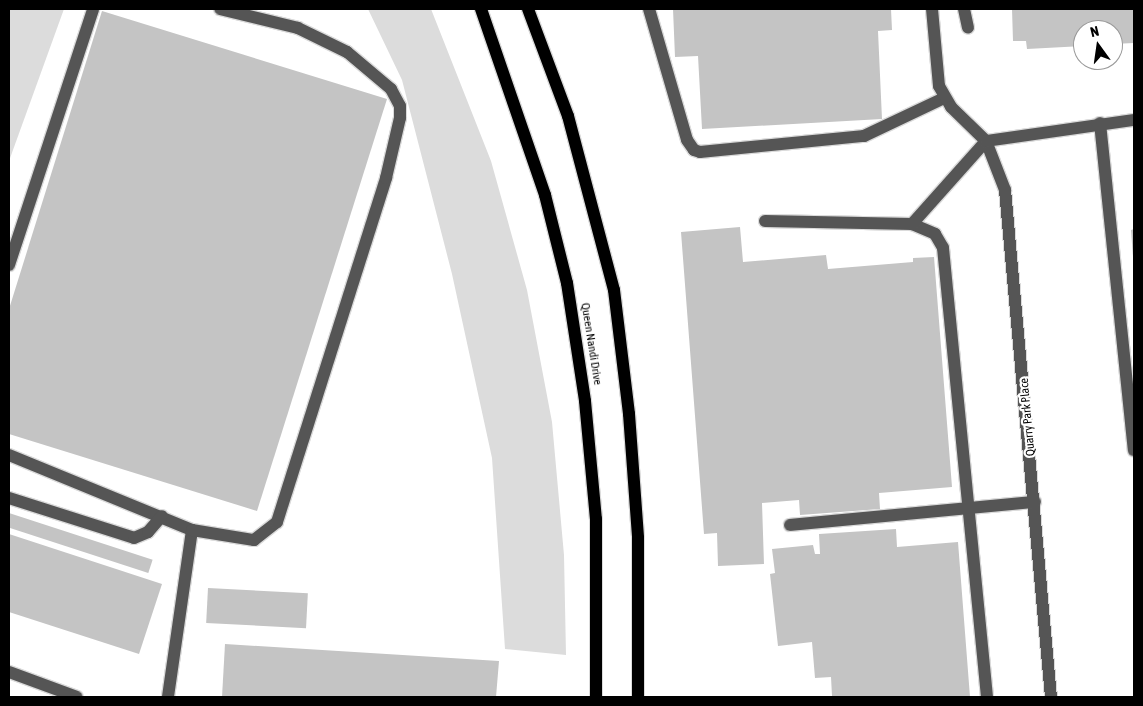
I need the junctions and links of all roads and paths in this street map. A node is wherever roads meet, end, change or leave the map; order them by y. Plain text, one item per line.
1 (93, 9) edge
2 (220, 9) edge
3 (481, 9) edge
4 (528, 9) edge
5 (650, 9) edge
6 (932, 9) edge
7 (964, 9) edge
8 (968, 28) dead end
9 (944, 98) junction
10 (1134, 120) edge
11 (1100, 124) junction
12 (986, 141) junction
13 (765, 220) dead end
14 (912, 224) junction
15 (9, 265) edge
16 (1134, 450) edge
17 (9, 455) edge
18 (9, 498) edge
19 (1035, 502) junction
20 (968, 508) junction
21 (162, 516) junction
22 (790, 525) dead end
23 (192, 530) junction
24 (9, 672) edge
25 (78, 697) edge
26 (168, 697) edge
27 (596, 697) edge
28 (638, 697) edge
29 (987, 697) edge
30 (1051, 697) edge

1 - 15 lane
2 - 23 lane
3 - 27 main road, Queen Nandi Drive
4 - 28 main road
5 - 9 lane
6 - 9 lane
7 - 8 lane
9 - 12 lane
10 - 11 lane
11 - 12 lane
11 - 16 lane
12 - 14 lane
12 - 19 lane, Quarry Park Place
13 - 14 lane
14 - 20 lane
17 - 21 lane
18 - 21 lane
19 - 20 lane
19 - 30 lane, Quarry Park Place
20 - 22 lane
20 - 29 lane
21 - 23 lane
23 - 26 lane
24 - 25 lane

